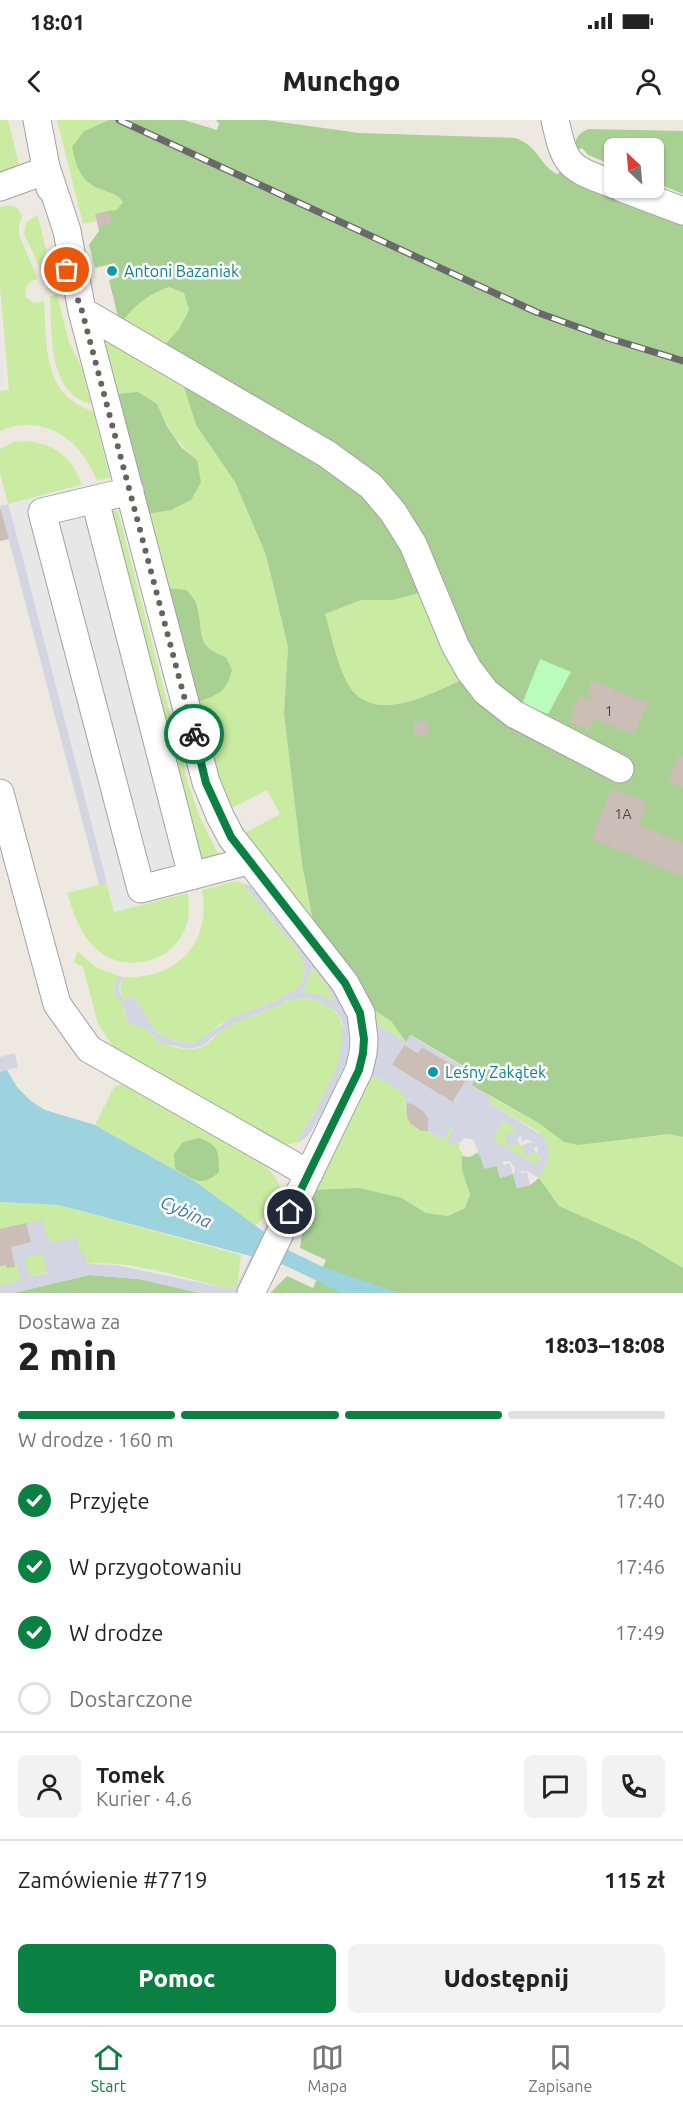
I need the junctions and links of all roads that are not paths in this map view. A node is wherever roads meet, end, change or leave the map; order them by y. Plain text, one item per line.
1 (37, 120) edge
2 (555, 120) edge
3 (47, 170) junction
4 (604, 180) edge
5 (0, 187) edge
6 (649, 198) edge
7 (683, 211) edge
8 (82, 311) junction
9 (130, 491) junction
10 (95, 500) junction
11 (620, 769) dead end
12 (0, 793) edge
13 (248, 861) junction
14 (192, 876) junction
15 (309, 1174) junction
16 (252, 1292) edge

1 - 3 street
2 - 4 street
3 - 5 street
3 - 8 street
6 - 7 street
8 - 9 street
8 - 11 street
9 - 10 street
9 - 13 street
10 - 14 street
10 - 14 street
12 - 15 street
13 - 14 street
13 - 15 street
15 - 16 street

